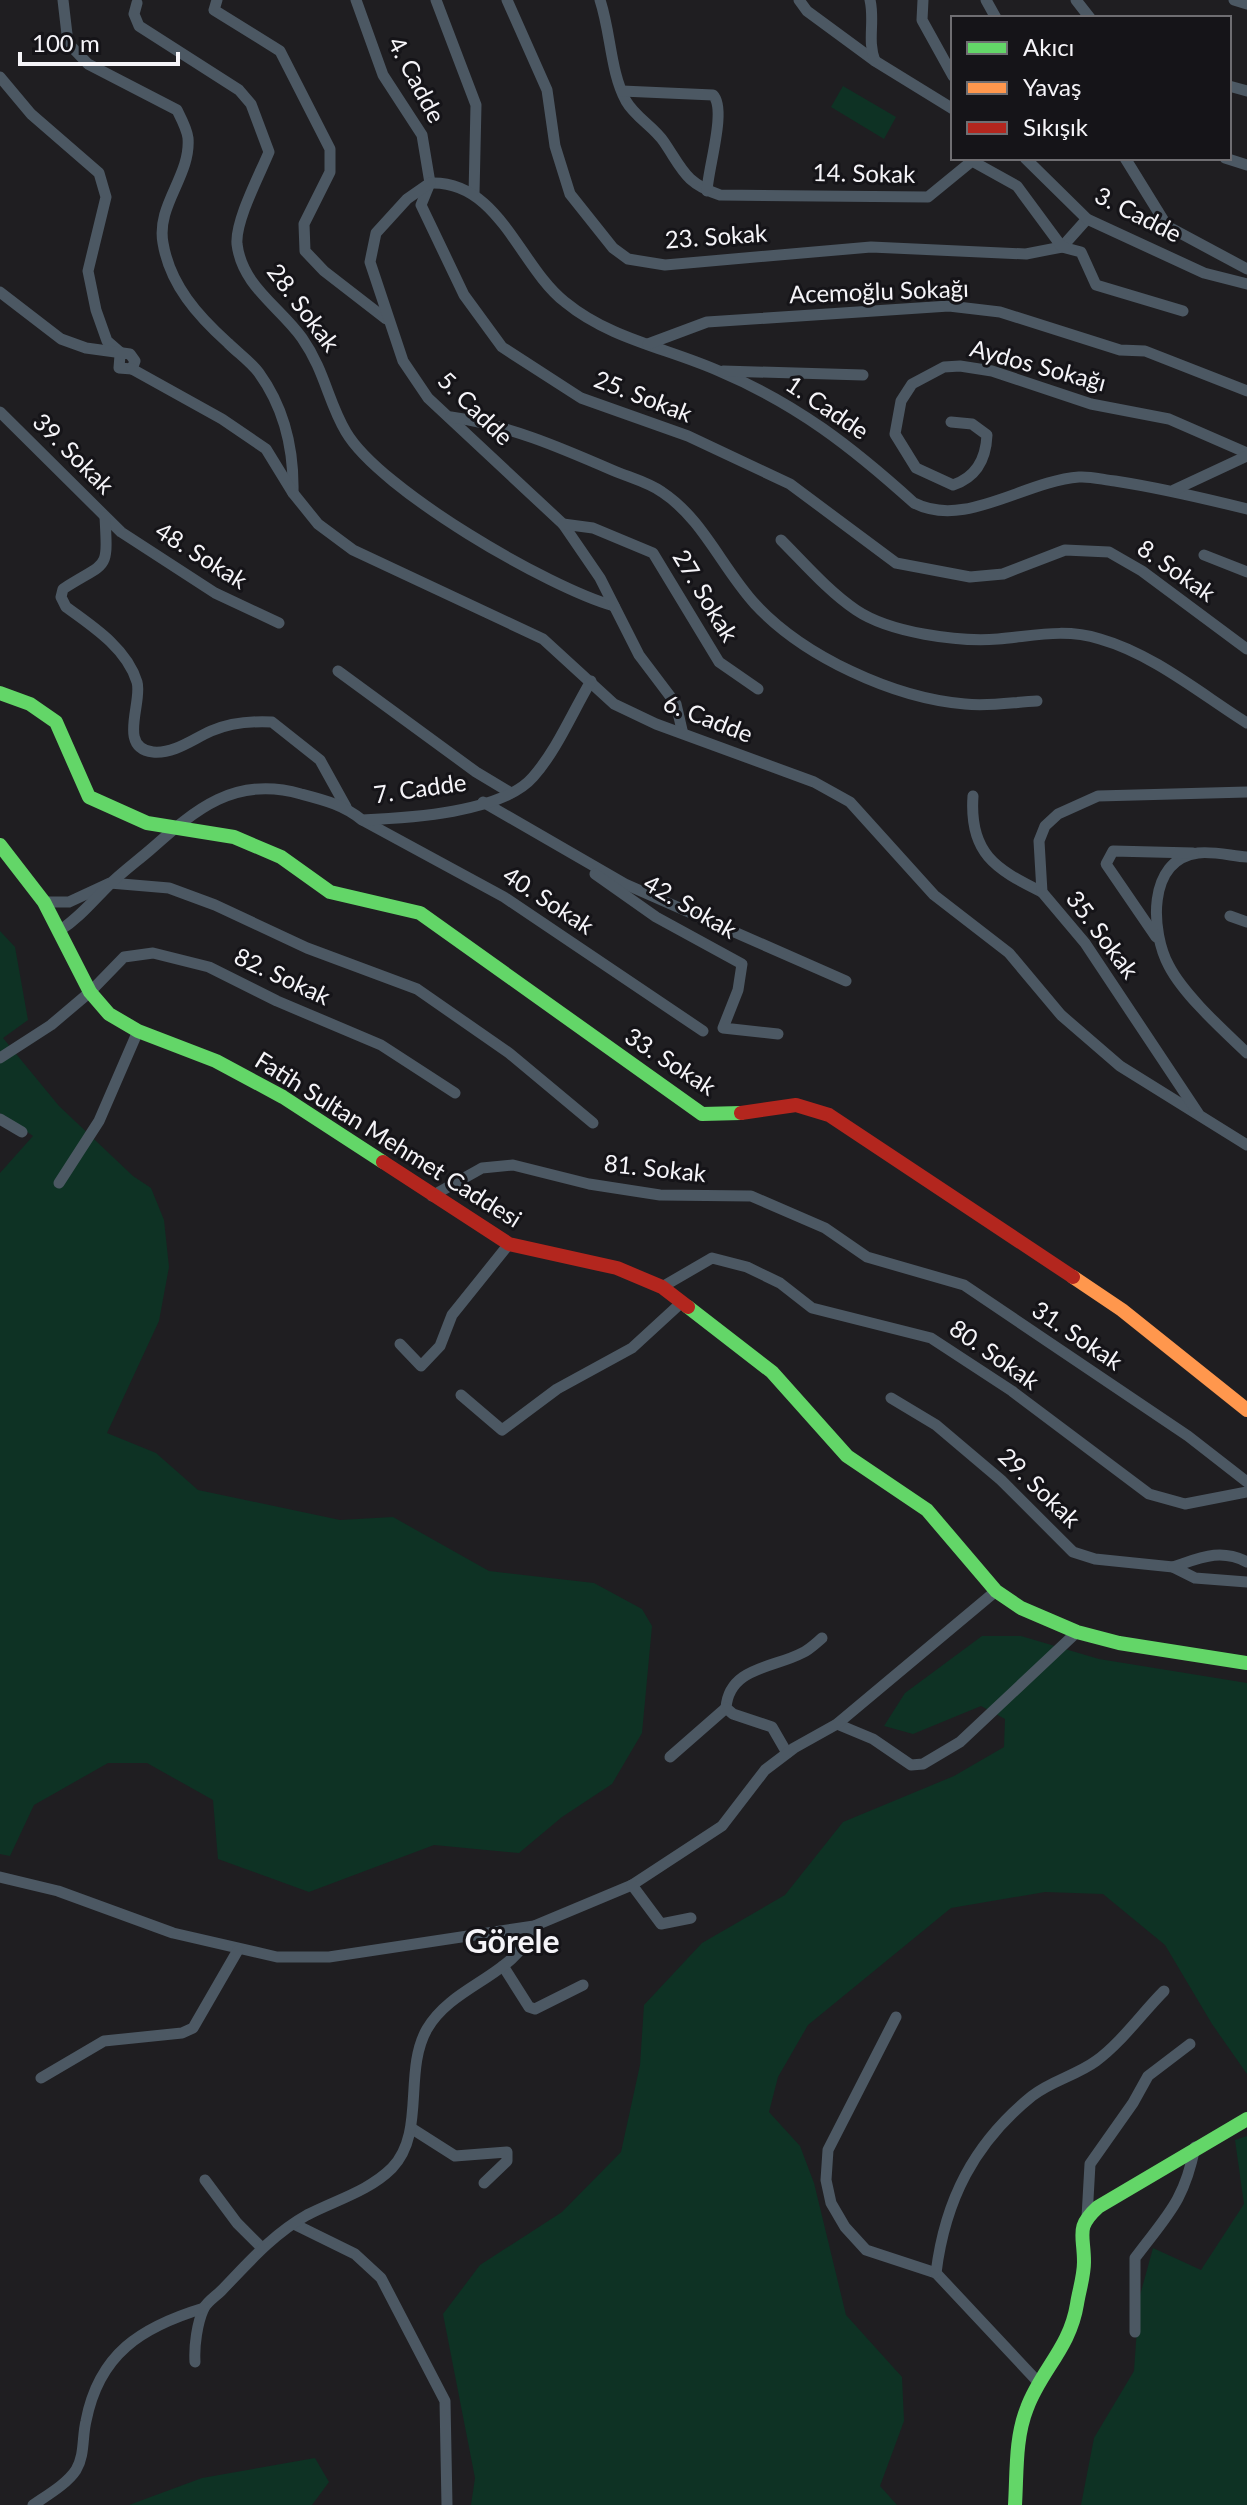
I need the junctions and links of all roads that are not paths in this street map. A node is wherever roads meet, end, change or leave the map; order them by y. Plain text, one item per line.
1 (63, 0) edge
2 (217, 0) edge
3 (356, 0) edge
4 (436, 0) edge
5 (507, 0) edge
6 (600, 0) edge
7 (799, 0) edge
8 (870, 0) edge
9 (923, 0) edge
10 (1076, 0) edge
11 (1234, 0) edge
12 (137, 3) dead end
13 (1247, 4) edge
14 (1088, 16) edge
15 (875, 61) junction
16 (951, 72) edge
17 (0, 77) edge
18 (622, 91) junction
19 (951, 108) edge
20 (1027, 160) edge
21 (1126, 160) edge
22 (430, 183) junction
23 (707, 191) junction
24 (474, 194) junction
25 (1087, 219) junction
26 (1062, 247) junction
27 (1247, 269) edge
28 (1247, 284) edge
29 (0, 292) edge
30 (1183, 311) dead end
31 (387, 319) junction
32 (648, 344) junction
33 (86, 348) junction
34 (121, 355) junction
35 (125, 369) junction
36 (719, 371) junction
37 (863, 375) dead end
38 (1247, 391) edge
39 (0, 412) edge
40 (451, 417) junction
41 (951, 422) dead end
42 (1247, 454) edge
43 (1174, 490) junction
44 (293, 493) junction
45 (1247, 509) edge
46 (105, 517) junction
47 (563, 524) junction
48 (781, 540) dead end
49 (1204, 555) dead end
50 (934, 572) joint
51 (1247, 572) edge
52 (614, 606) junction
53 (279, 623) dead end
54 (1247, 649) edge
55 (338, 671) dead end
56 (591, 681) junction
57 (758, 689) dead end
58 (0, 693) edge
59 (1037, 701) dead end
60 (1247, 723) edge
61 (682, 730) junction
62 (1247, 792) edge
63 (511, 793) junction
64 (973, 796) dead end
65 (483, 802) junction
66 (346, 807) junction
67 (362, 820) junction
68 (178, 825) junction
69 (0, 845) edge
70 (554, 845) junction
71 (1197, 853) junction
72 (1247, 857) edge
73 (110, 883) junction
74 (1042, 892) junction
75 (44, 902) junction
76 (1230, 916) dead end
77 (1247, 922) edge
78 (59, 931) junction
79 (1156, 937) junction
80 (846, 981) dead end
81 (90, 992) junction
82 (138, 1031) junction
83 (703, 1031) dead end
84 (778, 1034) dead end
85 (1247, 1053) edge
86 (0, 1058) edge
87 (455, 1093) dead end
88 (1200, 1117) junction
89 (0, 1119) edge
90 (593, 1123) dead end
91 (22, 1132) dead end
92 (1247, 1145) edge
93 (59, 1183) dead end
94 (432, 1196) junction
95 (509, 1244) junction
96 (867, 1257) joint
97 (662, 1287) junction
98 (681, 1303) junction
99 (400, 1344) dead end
100 (461, 1395) dead end
101 (891, 1398) dead end
102 (1247, 1410) edge
103 (1247, 1482) edge
104 (1247, 1492) edge
105 (1247, 1562) edge
106 (1173, 1567) junction
107 (1247, 1582) edge
108 (996, 1591) junction
109 (1077, 1632) junction
110 (822, 1638) dead end
111 (1247, 1663) edge
112 (726, 1708) junction
113 (837, 1724) junction
114 (787, 1753) junction
115 (670, 1757) dead end
116 (0, 1877) edge
117 (632, 1885) junction
118 (691, 1918) dead end
119 (534, 1926) junction
120 (238, 1950) junction
121 (503, 1966) junction
122 (583, 1985) dead end
123 (1164, 1991) dead end
124 (896, 2017) dead end
125 (1190, 2044) dead end
126 (41, 2078) dead end
127 (1247, 2119) edge
128 (411, 2128) junction
129 (1196, 2146) junction
130 (205, 2180) dead end
131 (484, 2183) dead end
132 (1087, 2217) junction
133 (294, 2224) junction
134 (262, 2248) junction
135 (936, 2273) junction
136 (204, 2308) junction
137 (1135, 2332) dead end
138 (195, 2362) dead end
139 (1039, 2383) junction
140 (33, 2505) edge
141 (447, 2505) edge
142 (1015, 2505) edge

1 - 44 street
2 - 31 street
3 - 22 street, 4. Cadde
4 - 24 street
5 - 26 street, 23. Sokak
6 - 18 street
7 - 15 street
8 - 15 street
9 - 16 street
10 - 14 street
11 - 13 street
12 - 52 street, 28. Sokak
15 - 19 street
17 - 34 street
18 - 23 street
18 - 23 street
20 - 25 street, 3. Cadde
21 - 27 street
22 - 24 street
22 - 31 street, 5. Cadde
22 - 50 street, 25. Sokak
23 - 26 street, 14. Sokak
24 - 32 street, 1. Cadde
25 - 26 street
25 - 28 street, 3. Cadde
26 - 30 street, 14. Sokak
29 - 33 street
31 - 40 street, 5. Cadde
32 - 36 street, 1. Cadde
32 - 38 street, Acemoğlu Sokağı
33 - 34 street
33 - 35 street, 6. Cadde
34 - 35 street
35 - 44 street, 6. Cadde
36 - 37 street
36 - 43 street, 1. Cadde
39 - 46 street, 39. Sokak
40 - 47 street, 5. Cadde
40 - 59 street
41 - 42 street, Aydos Sokağı
42 - 43 street
43 - 45 street, 1. Cadde
44 - 56 street, 6. Cadde
46 - 53 street, 48. Sokak
46 - 66 street, 39. Sokak
47 - 52 street, 5. Cadde
47 - 57 street, 27. Sokak
48 - 60 street
49 - 51 street
50 - 54 street, 8. Sokak
52 - 61 street, 5. Cadde
55 - 63 street
56 - 61 street, 6. Cadde
56 - 63 street, 7. Cadde
58 - 68 street, 33. Sokak
61 - 88 street, 6. Cadde
62 - 74 street, 35. Sokak
63 - 65 street, 7. Cadde
64 - 74 street
65 - 67 street, 7. Cadde
65 - 70 street, 42. Sokak
66 - 67 street, 7. Cadde
66 - 68 street, 7. Cadde
67 - 83 street, 40. Sokak
68 - 73 street, 7. Cadde
68 - 102 street, 33. Sokak
69 - 75 street, Fatih Sultan Mehmet Caddesi
70 - 80 street, 42. Sokak
70 - 84 street, 42. Sokak
71 - 72 street
71 - 79 street
71 - 79 street
73 - 75 street
73 - 78 street, 7. Cadde
73 - 90 street
74 - 88 street, 35. Sokak
75 - 78 street, Fatih Sultan Mehmet Caddesi
76 - 77 street
78 - 81 street, Fatih Sultan Mehmet Caddesi
79 - 85 street
81 - 82 street, Fatih Sultan Mehmet Caddesi
81 - 86 street, 82. Sokak
81 - 87 street, 82. Sokak
82 - 93 street
82 - 94 street, Fatih Sultan Mehmet Caddesi
88 - 92 street, 6. Cadde
89 - 91 street
94 - 95 street, Fatih Sultan Mehmet Caddesi
94 - 96 street, 81. Sokak
95 - 97 street, Fatih Sultan Mehmet Caddesi
95 - 99 street
96 - 103 street, 31. Sokak
97 - 98 street, Fatih Sultan Mehmet Caddesi
97 - 104 street, 80. Sokak
98 - 100 street
98 - 108 street, Fatih Sultan Mehmet Caddesi
101 - 106 street, 29. Sokak
105 - 106 street, 29. Sokak
106 - 107 street, 29. Sokak
108 - 109 street, Fatih Sultan Mehmet Caddesi
108 - 113 street
109 - 111 street, Fatih Sultan Mehmet Caddesi
109 - 113 street
110 - 112 street
112 - 114 street
112 - 115 street
113 - 114 street
114 - 117 street
116 - 120 street
117 - 118 street
117 - 119 street
119 - 120 street
119 - 121 street
120 - 126 street
121 - 122 street
121 - 128 street
123 - 135 street
124 - 135 street
125 - 132 street
127 - 129 street
128 - 131 street
128 - 133 street
129 - 132 street
129 - 137 street
130 - 134 street
132 - 139 street
133 - 134 street
133 - 141 street
134 - 136 street
135 - 139 street
136 - 138 street
136 - 140 street
139 - 142 street

